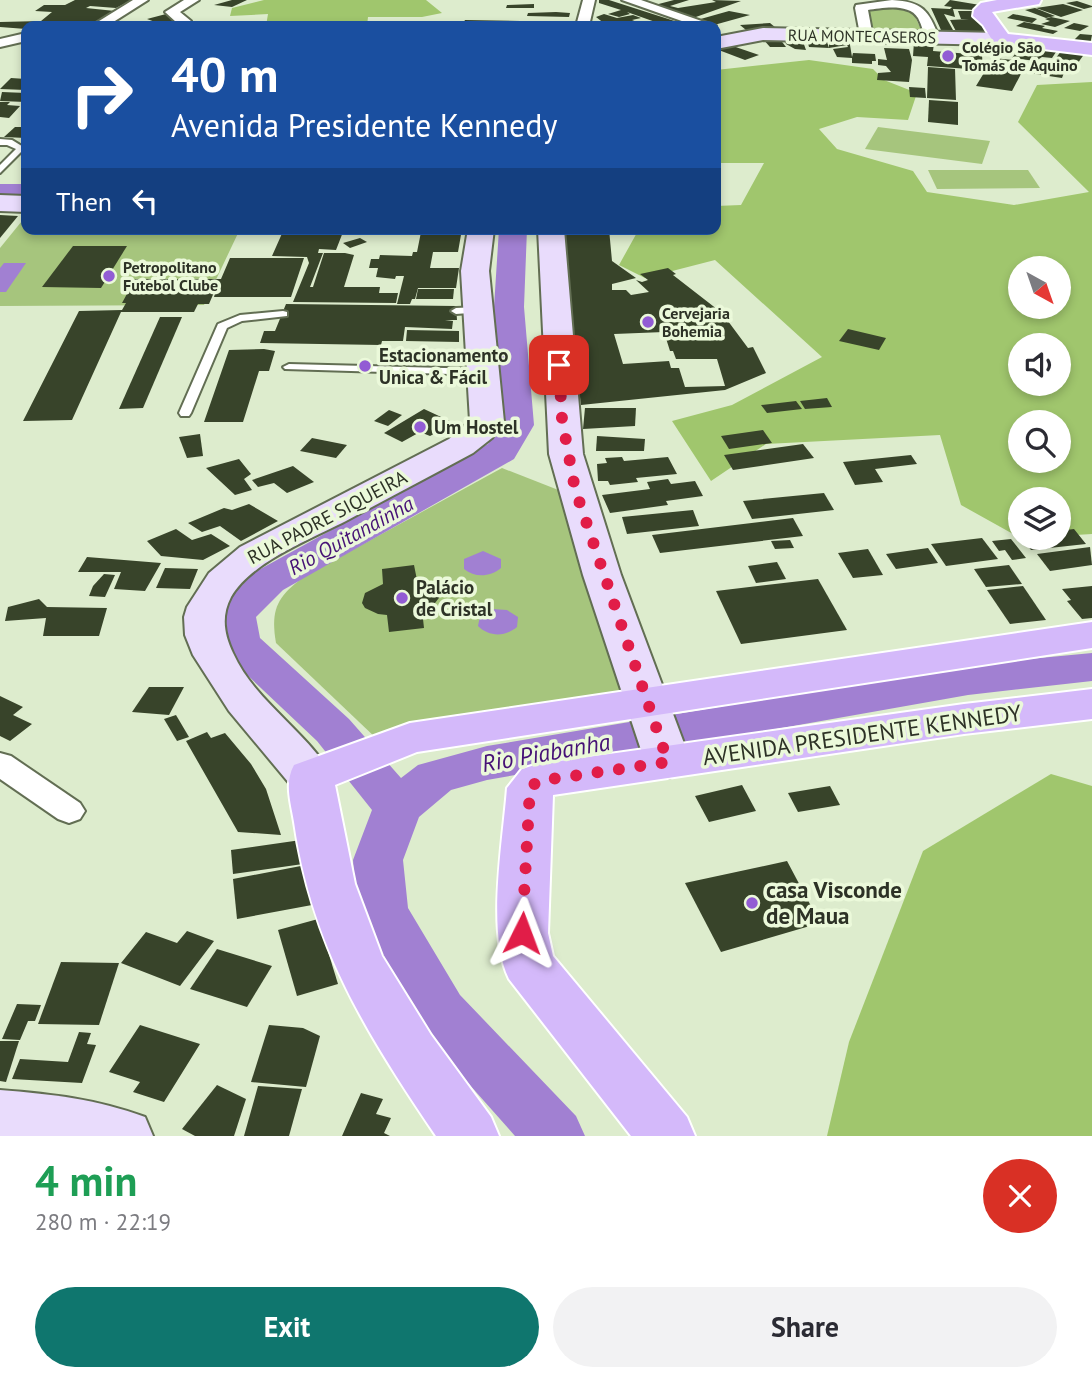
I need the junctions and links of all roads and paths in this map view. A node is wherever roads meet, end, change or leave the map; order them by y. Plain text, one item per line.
1 (142, 0) edge
2 (193, 0) edge
3 (589, 0) edge
4 (628, 0) edge
5 (1032, 0) edge
6 (890, 1) edge
7 (114, 21) edge
8 (183, 21) edge
9 (584, 21) edge
10 (693, 21) edge
11 (721, 30) edge
12 (741, 36) junction
13 (866, 37) junction
14 (932, 37) junction
15 (21, 38) edge
16 (1001, 39) junction
17 (721, 42) edge
18 (0, 43) edge
19 (1092, 48) edge
20 (0, 142) edge
21 (0, 170) edge
22 (0, 180) edge
23 (21, 180) edge
24 (0, 203) edge
25 (21, 204) edge
26 (480, 235) edge
27 (551, 235) edge
28 (283, 314) dead end
29 (289, 367) dead end
30 (483, 372) junction
31 (185, 413) dead end
32 (1092, 635) edge
33 (1092, 704) edge
34 (649, 708) junction
35 (666, 758) junction
36 (0, 764) edge
37 (321, 773) junction
38 (69, 811) dead end
39 (0, 1116) edge
40 (124, 1136) edge
41 (470, 1136) edge
42 (666, 1136) edge

1 - 7 street
2 - 8 street
3 - 9 street
4 - 10 street
5 - 16 main road
6 - 13 street
6 - 14 street
11 - 12 street
12 - 13 main road, RUA MONTECASEROS
12 - 17 main road, RUA MONTECASEROS
13 - 14 main road, RUA MONTECASEROS
14 - 16 main road, RUA MONTECASEROS
15 - 18 street
16 - 19 main road, RUA MONTECASEROS
20 - 21 lane
22 - 23 main road
24 - 25 main road
26 - 30 main road, RUA PADRE SIQUEIRA
27 - 34 main road
28 - 31 lane
29 - 30 lane
30 - 37 main road, RUA PADRE SIQUEIRA
32 - 34 main road
33 - 35 main road, AVENIDA PRESIDENTE KENNEDY
34 - 35 main road
34 - 37 main road
35 - 42 main road, AVENIDA PRESIDENTE KENNEDY
36 - 38 street
37 - 41 main road, RUA PADRE SIQUEIRA
39 - 40 main road

